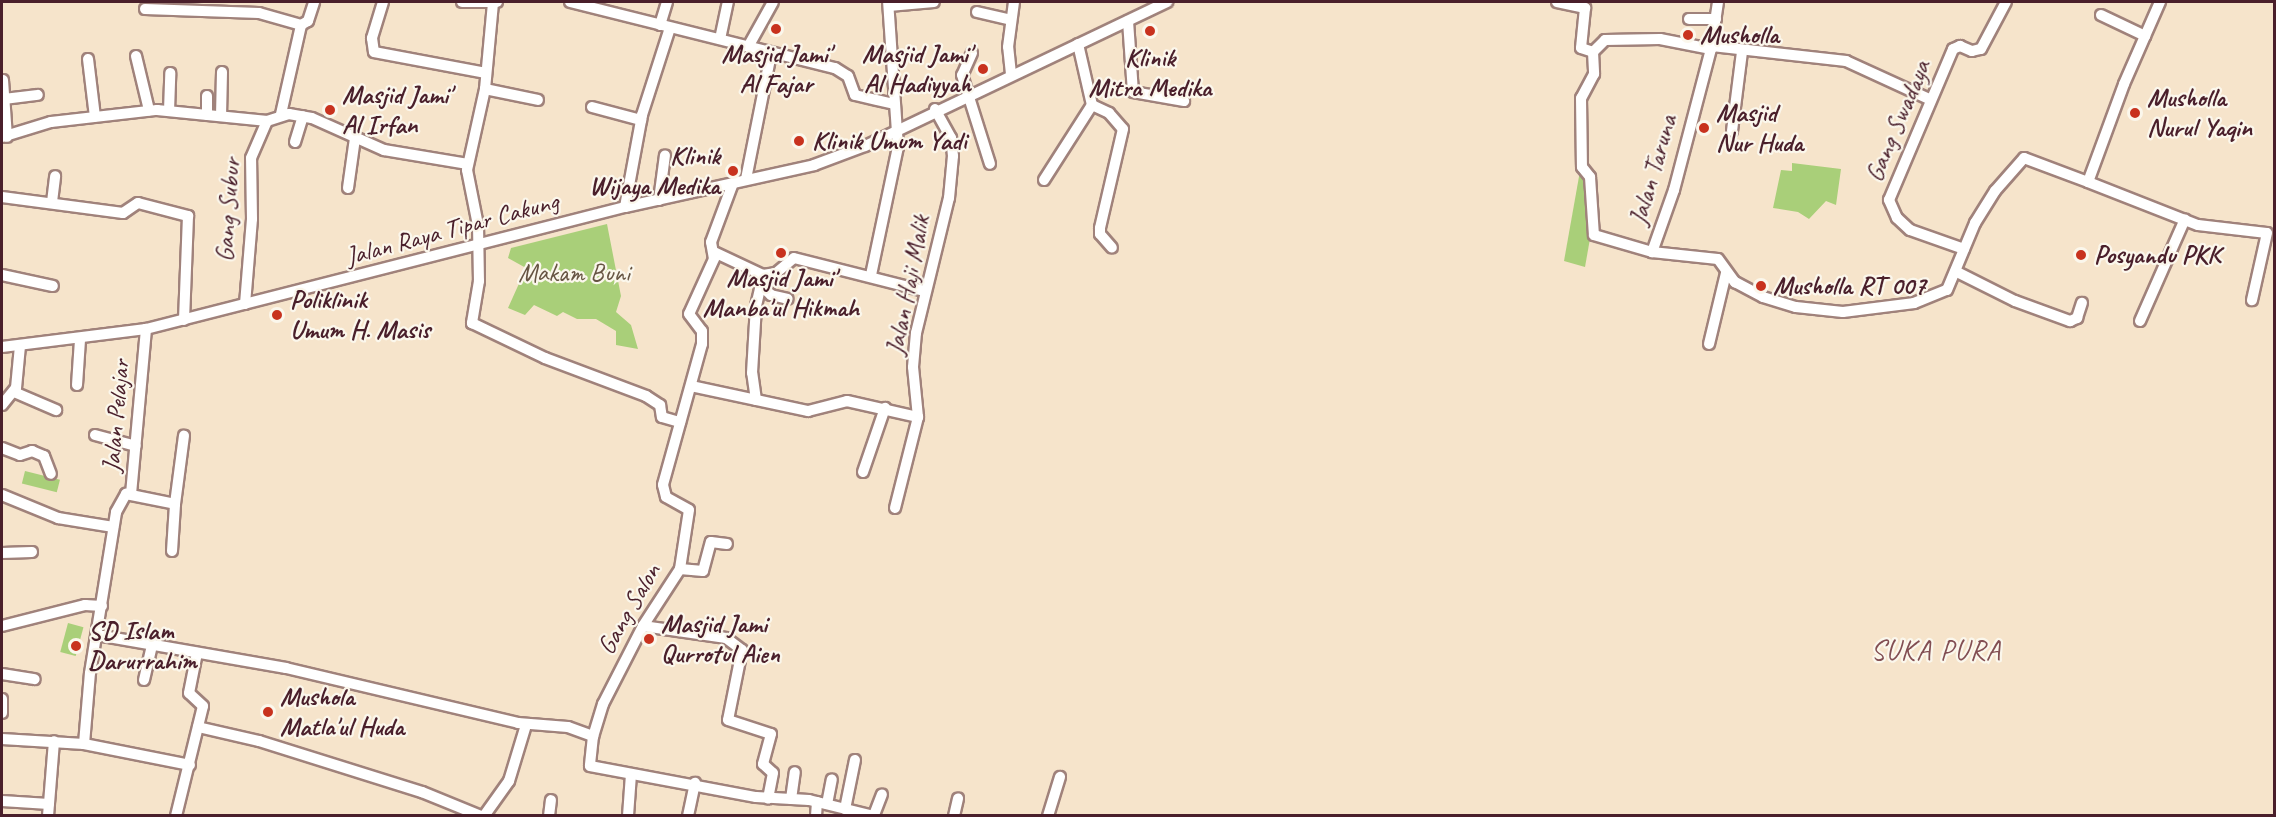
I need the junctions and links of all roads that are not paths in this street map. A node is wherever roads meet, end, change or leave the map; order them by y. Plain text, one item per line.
1 (314, 2) edge
2 (383, 2) edge
3 (462, 2) edge
4 (495, 2) edge
5 (570, 2) edge
6 (667, 2) edge
7 (728, 2) edge
8 (773, 2) edge
9 (934, 2) edge
10 (1014, 2) edge
11 (1167, 2) edge
12 (1565, 2) edge
13 (1718, 2) edge
14 (2006, 2) edge
15 (2160, 2) edge
16 (889, 4) edge
17 (145, 9) dead end
18 (977, 12) dead end
19 (2100, 15) dead end
20 (1689, 19) dead end
21 (1716, 19) junction
22 (1011, 20) junction
23 (1128, 21) junction
24 (301, 25) junction
25 (665, 27) junction
26 (2145, 36) junction
27 (720, 39) junction
28 (1078, 44) junction
29 (748, 47) junction
30 (1712, 48) junction
31 (972, 52) dead end
32 (1593, 52) junction
33 (1742, 52) junction
34 (771, 54) junction
35 (136, 56) dead end
36 (88, 59) dead end
37 (222, 72) dead end
38 (170, 73) dead end
39 (486, 73) junction
40 (1011, 74) junction
41 (3, 80) dead end
42 (485, 89) junction
43 (968, 94) junction
44 (38, 95) dead end
45 (207, 96) dead end
46 (4, 99) junction
47 (1929, 99) junction
48 (538, 100) dead end
49 (1184, 101) dead end
50 (894, 105) junction
51 (1092, 105) junction
52 (592, 107) dead end
53 (149, 110) junction
54 (935, 110) junction
55 (169, 111) junction
56 (281, 114) junction
57 (207, 115) junction
58 (221, 116) junction
59 (303, 116) junction
60 (95, 117) junction
61 (641, 120) junction
62 (267, 121) junction
63 (897, 130) junction
64 (1732, 131) dead end
65 (4, 137) edge
66 (355, 138) junction
67 (295, 142) dead end
68 (665, 155) dead end
69 (468, 164) junction
70 (990, 164) dead end
71 (55, 176) dead end
72 (746, 179) junction
73 (1044, 180) dead end
74 (2085, 181) junction
75 (733, 183) junction
76 (348, 188) dead end
77 (2, 197) edge
78 (658, 200) junction
79 (52, 202) junction
80 (625, 207) junction
81 (2185, 219) junction
82 (478, 247) junction
83 (1112, 248) dead end
84 (1964, 249) junction
85 (714, 252) junction
86 (1652, 252) junction
87 (1957, 272) junction
88 (1726, 273) junction
89 (2, 275) edge
90 (871, 275) junction
91 (762, 280) junction
92 (53, 286) dead end
93 (924, 291) junction
94 (788, 299) dead end
95 (2252, 300) dead end
96 (2082, 303) dead end
97 (245, 304) junction
98 (184, 320) junction
99 (2140, 321) dead end
100 (146, 329) junction
101 (80, 340) junction
102 (1709, 344) dead end
103 (20, 346) junction
104 (2, 347) edge
105 (77, 385) dead end
106 (692, 386) junction
107 (14, 392) junction
108 (756, 400) junction
109 (2, 405) edge
110 (885, 408) junction
111 (56, 410) dead end
112 (918, 417) junction
113 (680, 422) junction
114 (94, 435) dead end
115 (184, 436) dead end
116 (136, 446) junction
117 (2, 448) edge
118 (863, 472) dead end
119 (51, 474) dead end
120 (2, 495) edge
121 (131, 495) junction
122 (175, 504) junction
123 (895, 508) dead end
124 (113, 527) junction
125 (727, 544) dead end
126 (172, 551) dead end
127 (32, 552) dead end
128 (2, 553) edge
129 (680, 569) junction
130 (102, 606) junction
131 (2, 625) edge
132 (643, 626) junction
133 (2, 631) edge
134 (97, 635) junction
135 (152, 645) junction
136 (197, 653) junction
137 (2, 674) edge
138 (35, 679) dead end
139 (144, 680) dead end
140 (2, 699) edge
141 (2, 713) edge
142 (526, 725) junction
143 (198, 727) junction
144 (593, 736) junction
145 (2, 739) edge
146 (54, 741) junction
147 (84, 744) junction
148 (855, 760) dead end
149 (190, 765) junction
150 (795, 772) dead end
151 (631, 774) junction
152 (1060, 777) dead end
153 (832, 779) dead end
154 (695, 783) junction
155 (882, 794) dead end
156 (768, 798) junction
157 (958, 798) dead end
158 (791, 799) junction
159 (551, 800) dead end
160 (2, 801) edge
161 (822, 803) junction
162 (49, 804) junction
163 (845, 809) junction
164 (874, 815) edge
165 (48, 816) edge
166 (176, 816) edge
167 (483, 816) edge
168 (549, 816) edge
169 (628, 816) edge
170 (688, 816) edge
171 (816, 816) edge
172 (954, 816) edge
173 (1048, 816) edge

1 - 24 street
2 - 39 street
3 - 4 street
4 - 39 street
5 - 25 street
6 - 25 street
7 - 27 street
8 - 29 street
9 - 16 street
10 - 22 street
11 - 23 street, Jalan Raya Tipar Cakung
12 - 32 street
13 - 21 street, Jalan Taruna
14 - 47 street, Gang Swadaya
15 - 26 street
16 - 50 street
17 - 24 street
18 - 22 street
19 - 26 street
20 - 21 street
21 - 30 street, Jalan Taruna
22 - 40 street
23 - 28 street, Jalan Raya Tipar Cakung
23 - 49 street
24 - 56 street
25 - 27 street
25 - 61 street
26 - 74 street
27 - 29 street
28 - 40 street, Jalan Raya Tipar Cakung
28 - 51 street
29 - 34 street
30 - 32 street
30 - 33 street
30 - 86 street, Jalan Taruna
31 - 43 street
32 - 86 street
33 - 47 street
33 - 64 street
34 - 50 street
34 - 72 street
35 - 53 street
36 - 60 street
37 - 58 street
38 - 55 street
39 - 42 street
40 - 43 street, Jalan Raya Tipar Cakung
41 - 46 street
42 - 48 street
42 - 69 street
43 - 54 street, Jalan Raya Tipar Cakung
43 - 70 street
44 - 46 street
45 - 57 street
46 - 65 street
47 - 84 street, Gang Swadaya
50 - 63 street
51 - 73 street
51 - 83 street
52 - 61 street
53 - 55 street
53 - 60 street
54 - 63 street, Jalan Raya Tipar Cakung
54 - 93 street, Jalan Haji Malik
55 - 57 street
56 - 59 street
56 - 62 street
57 - 58 street
58 - 62 street
59 - 66 street
59 - 67 street
60 - 65 street
61 - 80 street
62 - 97 street, Gang Subur
63 - 72 street, Jalan Raya Tipar Cakung
63 - 90 street
66 - 69 street
66 - 76 street
68 - 78 street
69 - 82 street
71 - 79 street
72 - 75 street, Jalan Raya Tipar Cakung
74 - 81 street
74 - 84 street
75 - 78 street, Jalan Raya Tipar Cakung
75 - 85 street, Gang Salon
77 - 79 street
78 - 80 street, Jalan Raya Tipar Cakung
79 - 98 street
80 - 82 street, Jalan Raya Tipar Cakung
81 - 95 street
81 - 99 street
82 - 97 street, Jalan Raya Tipar Cakung
82 - 113 street
84 - 87 street
85 - 91 street
85 - 106 street, Gang Salon
86 - 88 street, Jalan Taruna
87 - 88 street, Jalan Taruna
87 - 96 street
88 - 102 street
89 - 92 street
90 - 91 street
90 - 93 street
91 - 94 street
91 - 108 street
93 - 112 street, Jalan Haji Malik
97 - 98 street, Jalan Raya Tipar Cakung
98 - 100 street, Jalan Raya Tipar Cakung
100 - 101 street, Jalan Raya Tipar Cakung
100 - 116 street, Jalan Pelajar
101 - 103 street, Jalan Raya Tipar Cakung
101 - 105 street
103 - 104 street, Jalan Raya Tipar Cakung
103 - 107 street
106 - 108 street
106 - 113 street, Gang Salon
107 - 109 street
107 - 111 street
108 - 110 street
110 - 112 street
110 - 118 street
112 - 123 street, Jalan Haji Malik
113 - 129 street, Gang Salon
114 - 116 street
115 - 122 street
116 - 121 street, Jalan Pelajar
117 - 119 street
120 - 124 street
121 - 122 street
121 - 124 street, Jalan Pelajar
122 - 126 street
124 - 130 street, Jalan Pelajar
125 - 129 street
127 - 128 street
129 - 132 street, Gang Salon
130 - 131 street
130 - 134 street, Jalan Pelajar
131 - 133 street
132 - 144 street, Gang Salon
132 - 156 street
134 - 135 street
134 - 147 street, Jalan Pelajar
135 - 136 street
135 - 139 street
136 - 142 street
136 - 143 street
137 - 138 street
140 - 141 street
142 - 144 street
142 - 167 street
143 - 149 street
143 - 167 street
144 - 151 street, Gang Salon
145 - 146 street
146 - 147 street
146 - 162 street
147 - 149 street
148 - 163 street
149 - 166 street
150 - 158 street
151 - 154 street, Gang Salon
151 - 169 street
152 - 173 street
153 - 161 street
154 - 156 street, Gang Salon
154 - 170 street
155 - 164 street
156 - 158 street, Gang Salon
157 - 172 street
158 - 161 street, Gang Salon
159 - 168 street
160 - 162 street
161 - 163 street, Gang Salon
161 - 171 street
162 - 165 street
163 - 164 street, Gang Salon

